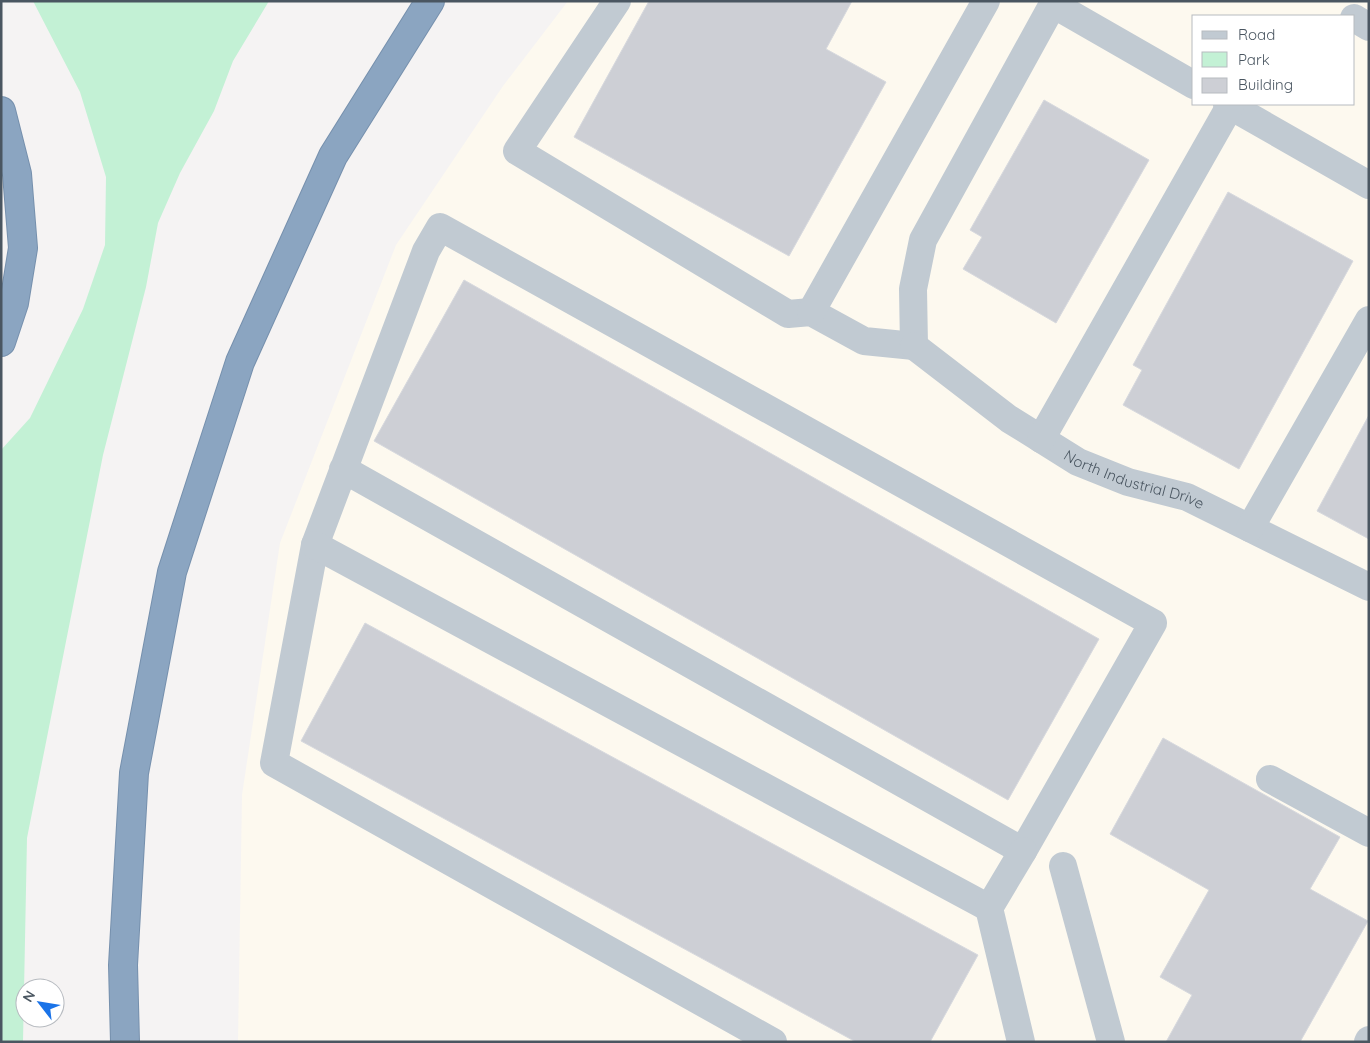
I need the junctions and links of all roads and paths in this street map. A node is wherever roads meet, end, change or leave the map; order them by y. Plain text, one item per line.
1 (430, 1) edge
2 (617, 1) edge
3 (986, 1) edge
4 (1355, 19) edge
5 (1369, 26) edge
6 (1192, 84) edge
7 (1229, 105) edge
8 (1, 111) edge
9 (1369, 185) edge
10 (811, 312) junction
11 (1369, 320) edge
12 (1, 342) edge
13 (914, 346) junction
14 (1041, 439) junction
15 (343, 469) junction
16 (1250, 528) junction
17 (315, 544) junction
18 (1369, 587) edge
19 (1270, 779) dead end
20 (1369, 833) edge
21 (1023, 851) junction
22 (1063, 866) dead end
23 (989, 908) junction
24 (125, 1042) edge
25 (774, 1042) edge
26 (1021, 1042) edge
27 (1111, 1042) edge

1 - 24 highway
2 - 10 street
3 - 10 street
4 - 5 street
6 - 13 street
7 - 9 street
7 - 14 street
8 - 12 highway
10 - 13 street
11 - 16 street
13 - 14 street, North Industrial Drive
14 - 16 street, North Industrial Drive
15 - 17 street
15 - 21 street
15 - 21 street
16 - 18 street, North Industrial Drive
17 - 23 street
17 - 25 street
19 - 20 street
21 - 23 street
22 - 27 street
23 - 26 street

